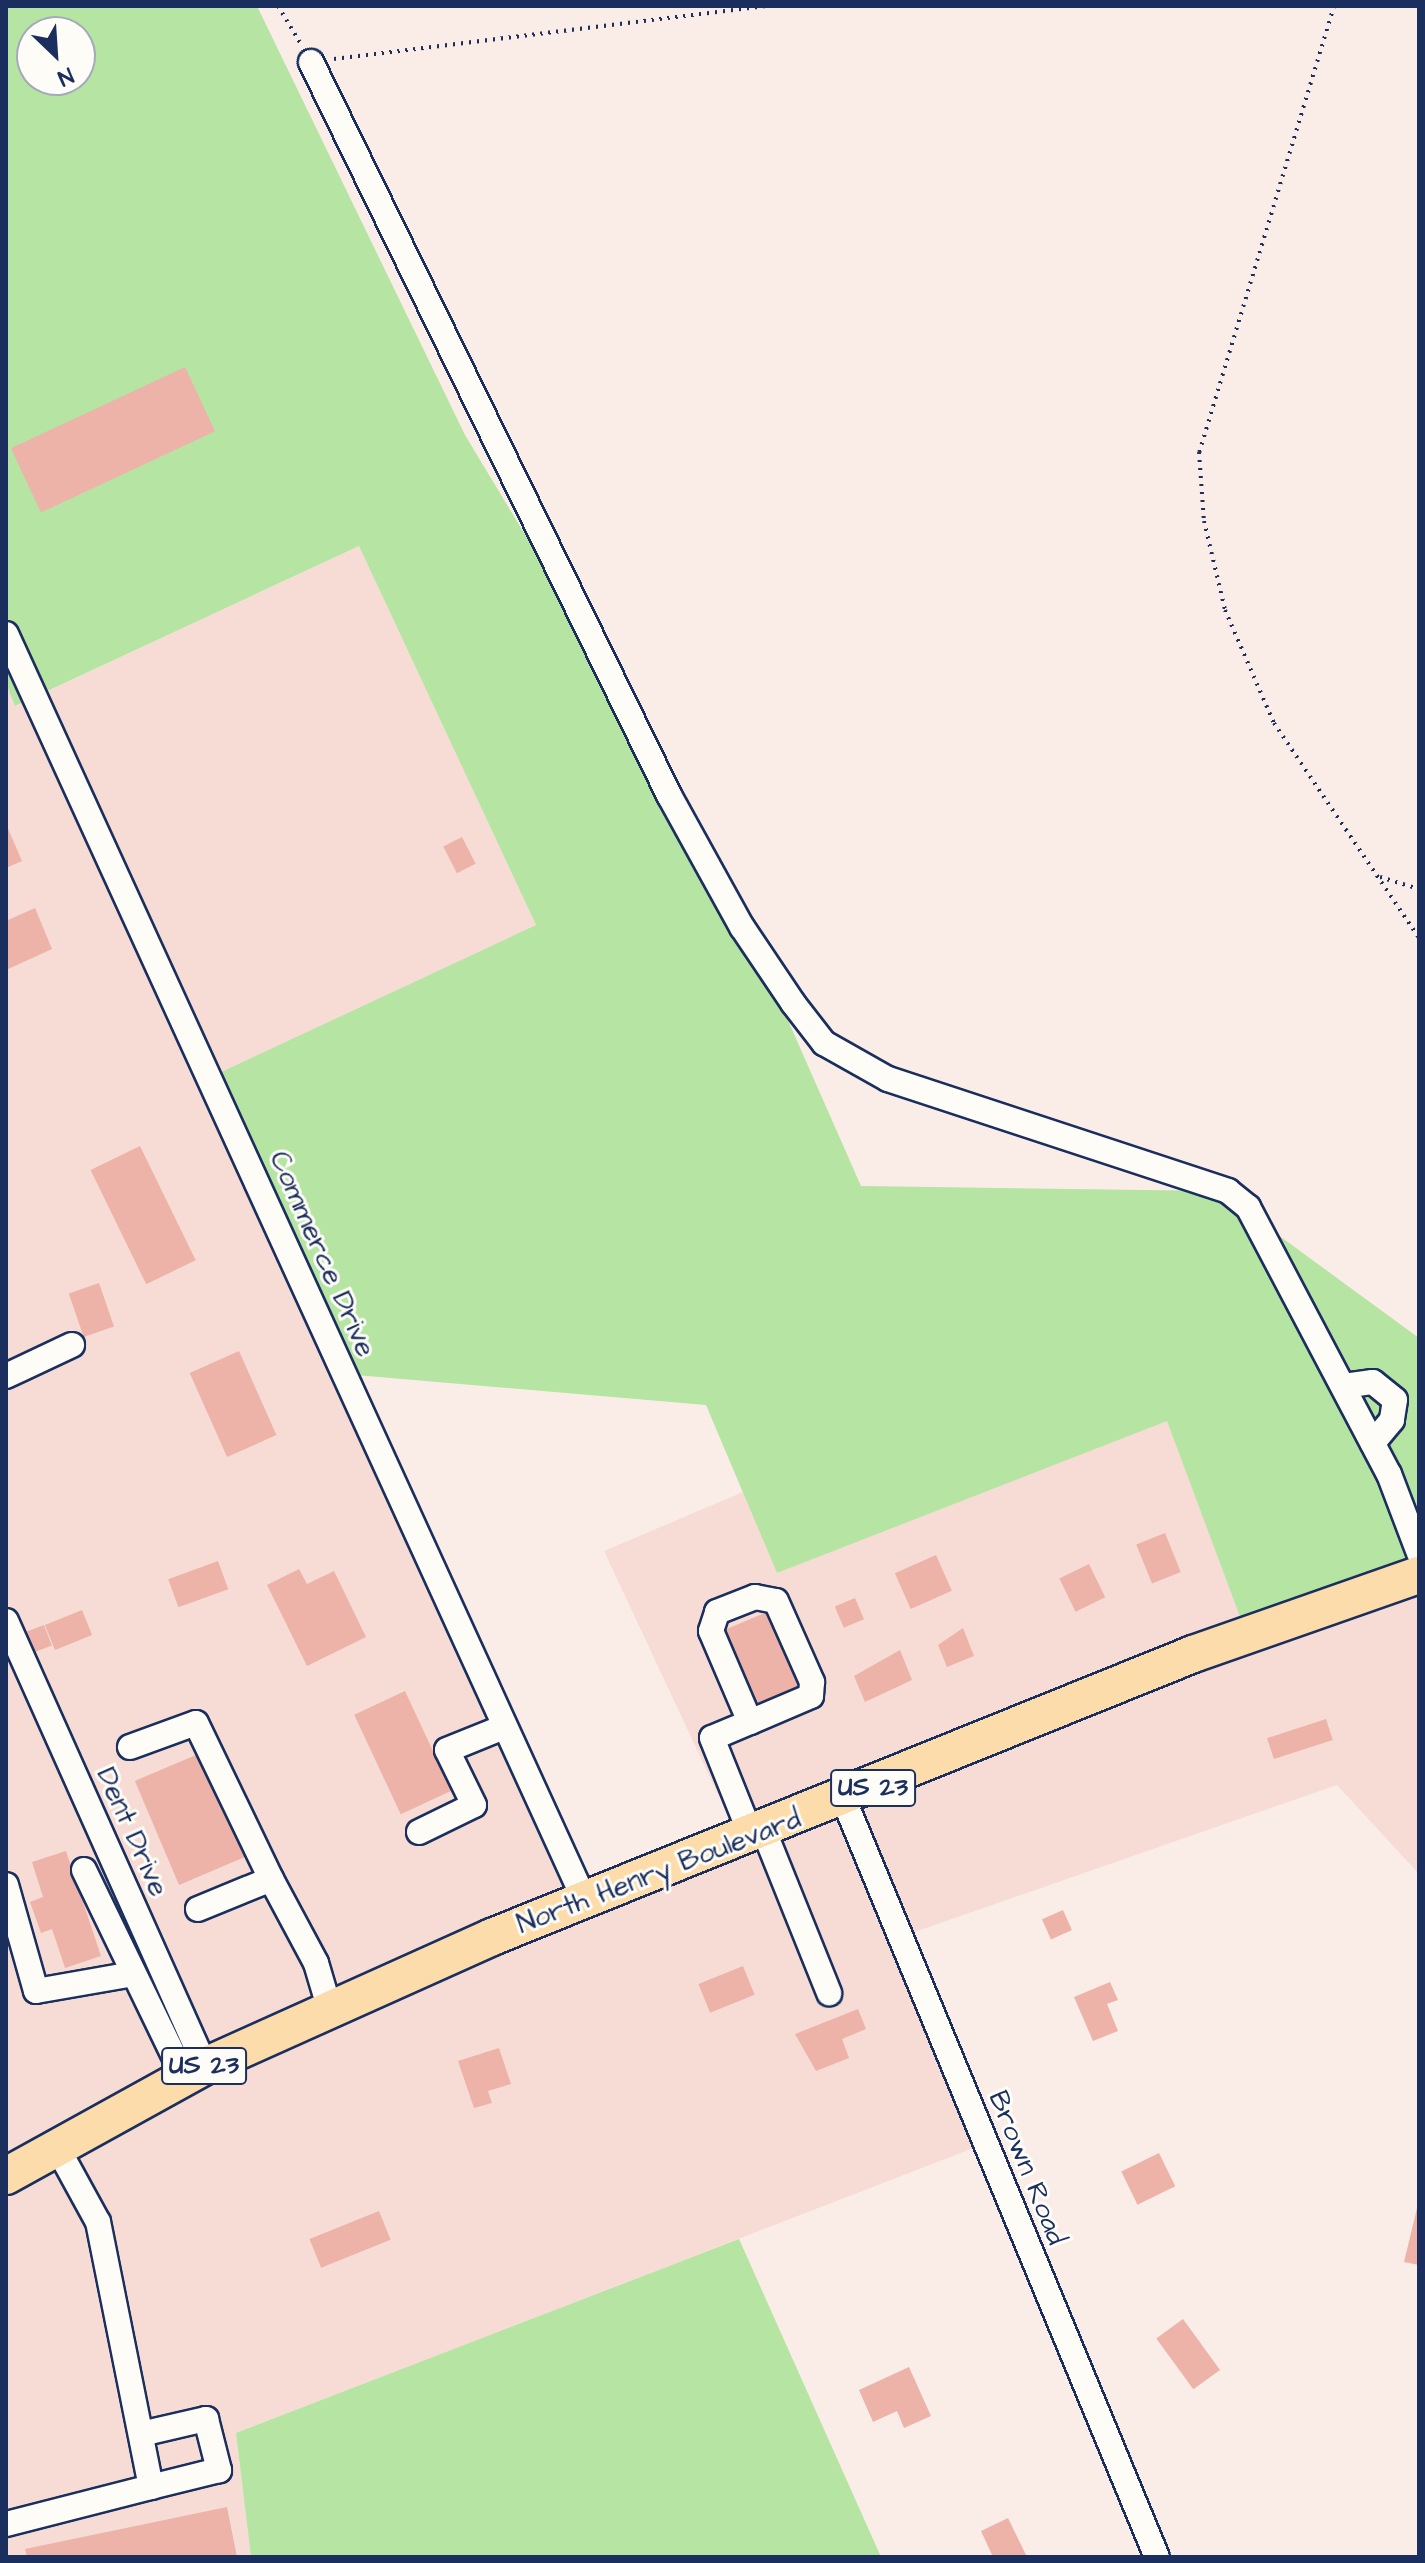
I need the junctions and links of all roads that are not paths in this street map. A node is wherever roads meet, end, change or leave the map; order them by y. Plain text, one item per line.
1 (311, 62) road end
2 (6, 634) edge
3 (72, 1345) dead end
4 (6, 1376) edge
5 (1344, 1386) junction
6 (1373, 1443) junction
7 (1419, 1553) edge
8 (1419, 1575) edge
9 (6, 1621) edge
10 (750, 1722) junction
11 (504, 1727) junction
12 (130, 1747) dead end
13 (844, 1800) junction
14 (419, 1832) dead end
15 (757, 1833) junction
16 (84, 1870) dead end
17 (271, 1879) junction
18 (6, 1885) edge
19 (584, 1899) junction
20 (198, 1909) dead end
21 (133, 1974) junction
22 (829, 1993) dead end
23 (329, 2007) junction
24 (194, 2072) junction
25 (57, 2147) junction
26 (6, 2176) edge
27 (141, 2434) junction
28 (151, 2487) junction
29 (6, 2524) edge
30 (1157, 2557) edge

1 - 5 street
2 - 11 street, Commerce Drive
3 - 4 street
5 - 6 street
5 - 6 street
6 - 7 street
8 - 13 highway, North Henry Boulevard / US 23
9 - 24 street, Dent Drive
10 - 10 street
10 - 15 street
11 - 14 street
11 - 19 street, Commerce Drive
12 - 17 street
13 - 15 highway, North Henry Boulevard / US 23
13 - 30 street, Brown Road
15 - 19 highway, North Henry Boulevard / US 23
15 - 22 street
16 - 21 street
17 - 20 street
17 - 23 street
18 - 21 street
19 - 23 highway, North Henry Boulevard / US 23
21 - 24 street
23 - 24 highway, North Henry Boulevard / US 23
24 - 25 highway, North Henry Boulevard / US 23
25 - 26 highway, North Henry Boulevard / US 23
25 - 27 street
27 - 28 street
27 - 28 street
28 - 29 street

